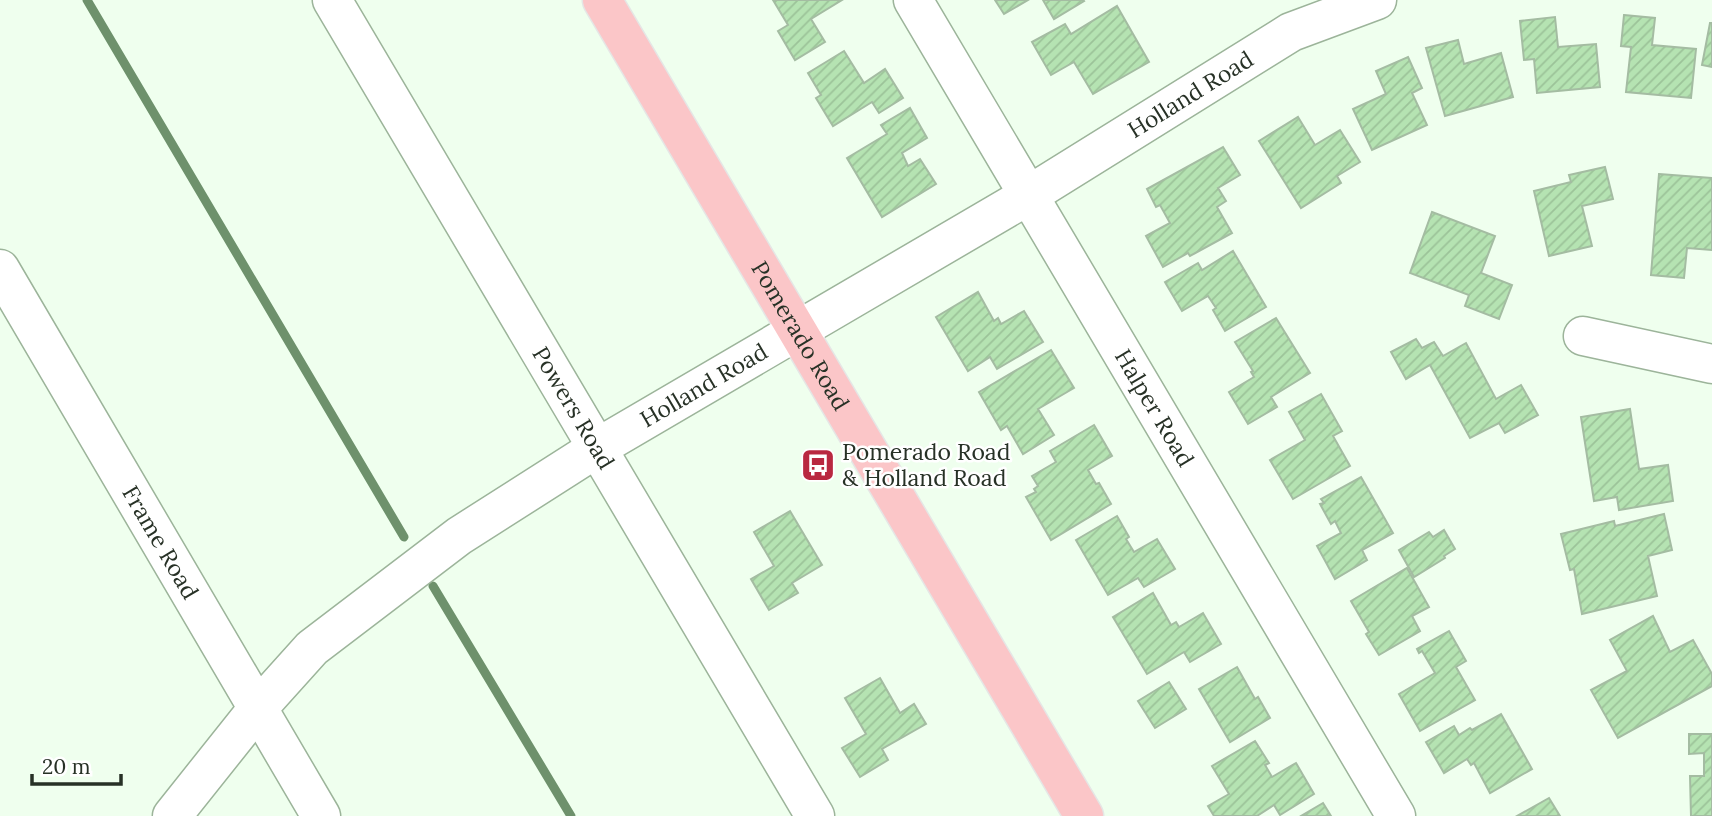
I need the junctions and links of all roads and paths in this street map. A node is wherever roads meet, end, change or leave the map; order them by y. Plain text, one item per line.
1 (332, 0) edge
2 (602, 0) edge
3 (914, 0) edge
4 (1377, 0) edge
5 (1029, 195) junction
6 (0, 269) edge
7 (798, 331) junction
8 (1583, 335) dead end
9 (1712, 364) edge
10 (597, 448) junction
11 (258, 708) junction
12 (172, 816) edge
13 (321, 816) edge
14 (815, 816) edge
15 (1084, 816) edge
16 (1396, 816) edge

1 - 10 street, Powers Road
2 - 7 main road, Pomerado Road
3 - 5 street, Halper Road
4 - 5 street, Holland Road
5 - 7 street, Holland Road
5 - 16 street, Halper Road
6 - 11 street, Frame Road
7 - 10 street, Holland Road
7 - 15 main road, Pomerado Road
8 - 9 street
10 - 11 street, Holland Road
10 - 14 street, Powers Road
11 - 12 street, Holland Road
11 - 13 street, Frame Road

